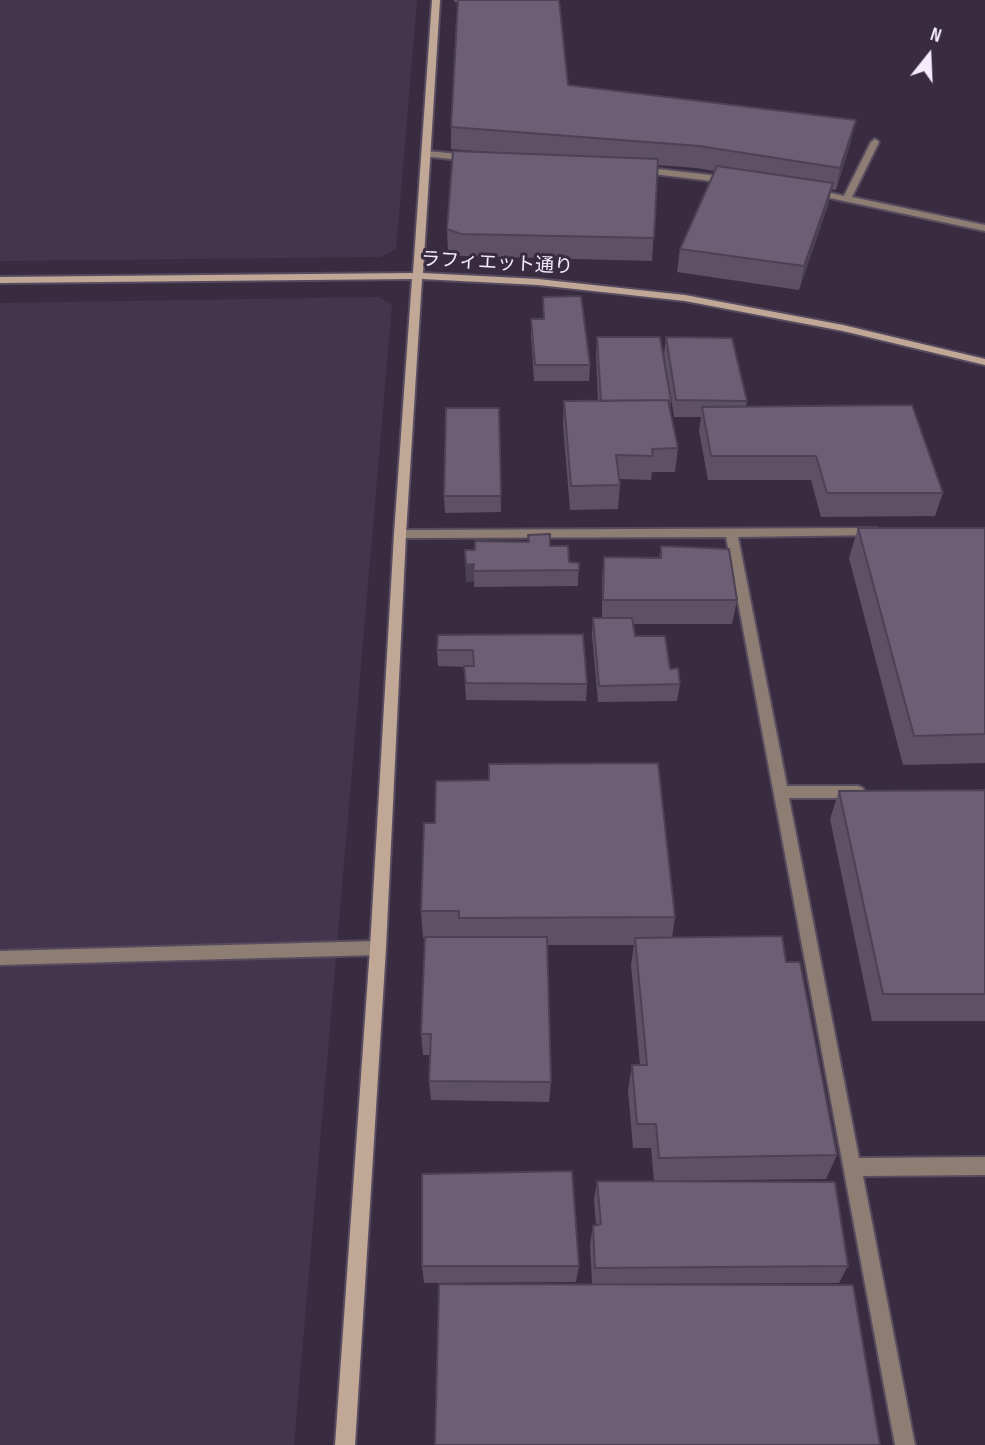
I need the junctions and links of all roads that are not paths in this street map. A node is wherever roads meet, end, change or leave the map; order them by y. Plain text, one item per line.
1 (436, 0) edge
2 (875, 142) dead end
3 (426, 155) junction
4 (486, 159) edge
5 (635, 170) edge
6 (739, 182) edge
7 (807, 191) edge
8 (848, 197) junction
9 (985, 228) edge
10 (420, 276) junction
11 (0, 280) edge
12 (985, 362) edge
13 (731, 532) junction
14 (891, 532) edge
15 (400, 534) junction
16 (779, 792) junction
17 (875, 792) edge
18 (378, 948) junction
19 (0, 958) edge
20 (985, 1166) edge
21 (852, 1167) junction
22 (345, 1445) edge
23 (905, 1445) edge

1 - 3 street
2 - 8 street
3 - 4 street
3 - 10 street
5 - 6 street
7 - 8 street
8 - 9 street
10 - 11 street, ラフィエット通り
10 - 12 street, ラフィエット通り
10 - 15 street
13 - 14 street
13 - 15 street
13 - 16 street
15 - 18 street
16 - 17 street
16 - 21 street
18 - 19 street
18 - 22 street
20 - 21 street
21 - 23 street

